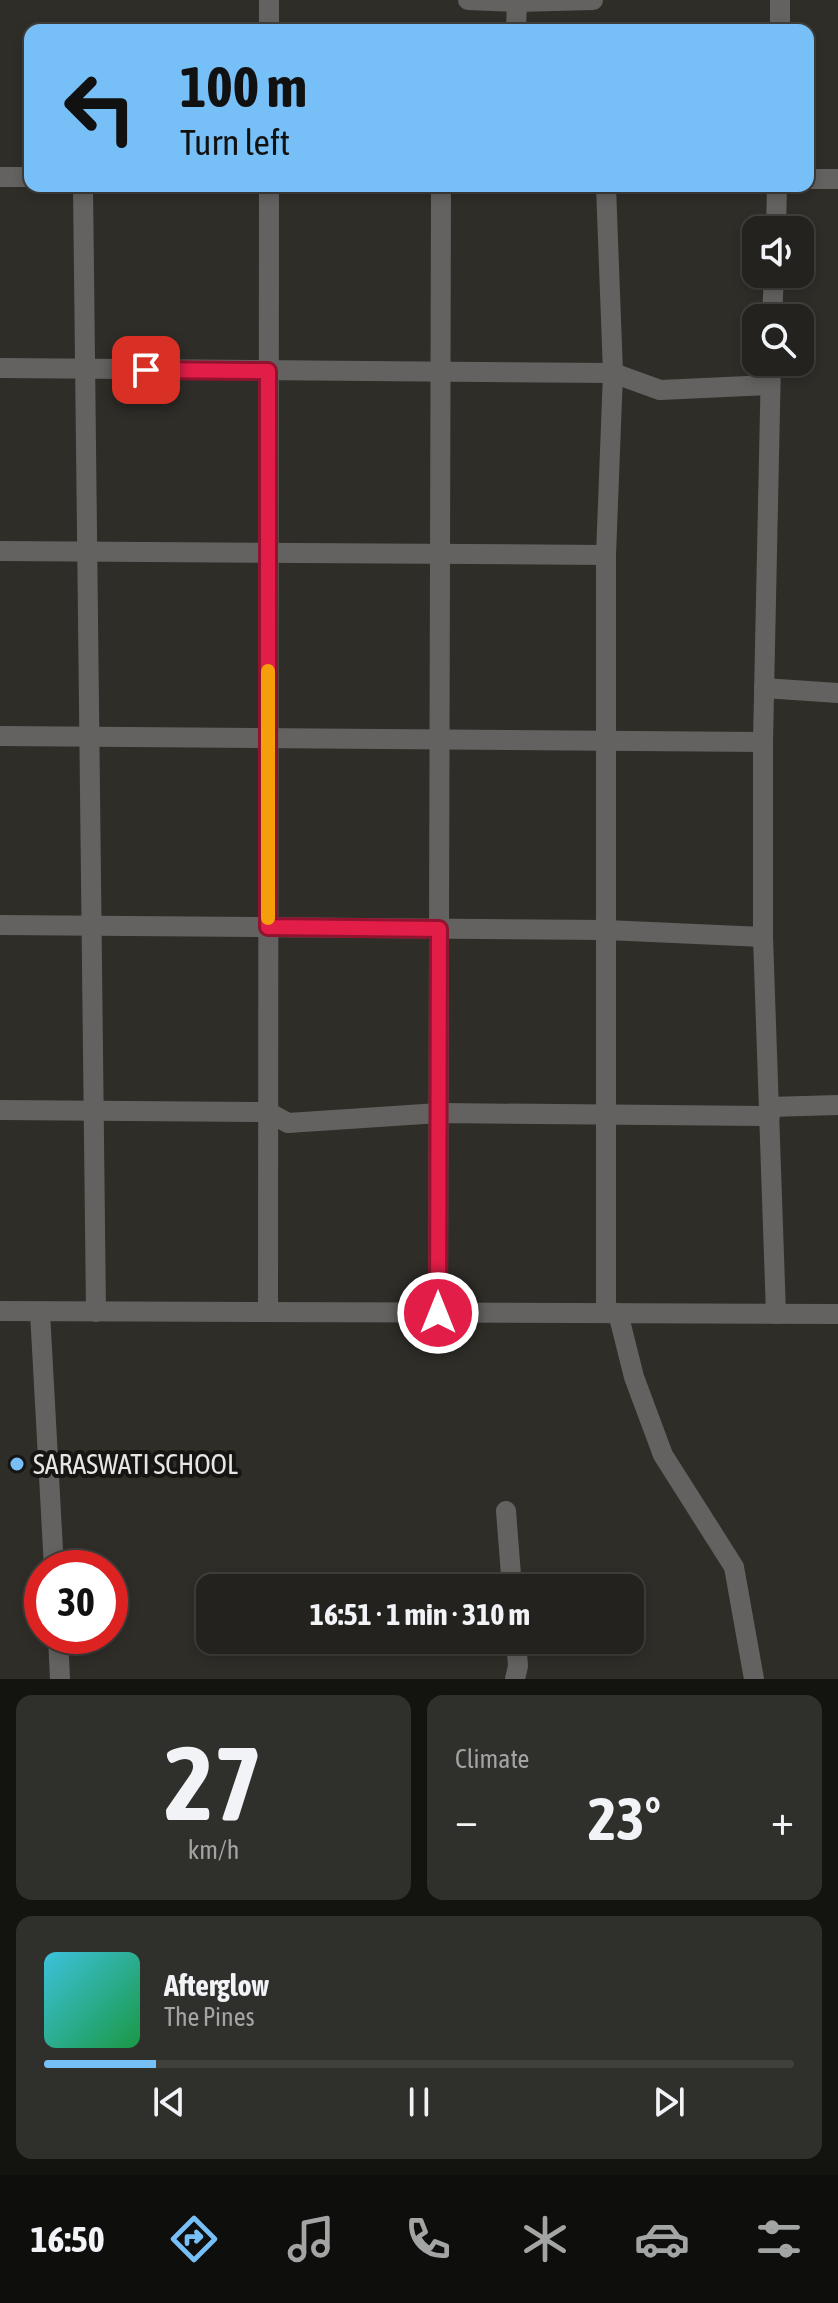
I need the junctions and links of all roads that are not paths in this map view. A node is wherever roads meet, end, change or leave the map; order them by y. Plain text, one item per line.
1 (269, 0) edge
2 (468, 0) edge
3 (593, 0) edge
4 (780, 0) edge
5 (517, 1) edge
6 (269, 24) edge
7 (516, 24) edge
8 (780, 24) edge
9 (0, 177) edge
10 (24, 177) edge
11 (814, 179) edge
12 (838, 179) edge
13 (83, 192) edge
14 (269, 192) edge
15 (441, 192) edge
16 (606, 192) edge
17 (777, 192) edge
18 (776, 216) edge
19 (0, 368) edge
20 (85, 369) junction
21 (268, 371) junction
22 (440, 372) junction
23 (613, 373) junction
24 (770, 376) edge
25 (770, 385) junction
26 (0, 551) edge
27 (87, 551) junction
28 (269, 553) junction
29 (440, 553) junction
30 (606, 555) junction
31 (764, 688) junction
32 (838, 693) edge
33 (0, 736) edge
34 (89, 737) junction
35 (268, 738) junction
36 (439, 740) junction
37 (606, 741) junction
38 (763, 742) junction
39 (0, 925) edge
40 (91, 926) junction
41 (268, 927) junction
42 (439, 929) junction
43 (606, 930) junction
44 (763, 937) junction
45 (838, 1105) edge
46 (0, 1110) edge
47 (94, 1110) junction
48 (769, 1111) junction
49 (268, 1112) junction
50 (439, 1113) junction
51 (606, 1114) junction
52 (0, 1311) edge
53 (40, 1312) junction
54 (96, 1312) junction
55 (268, 1312) junction
56 (438, 1313) junction
57 (612, 1313) junction
58 (776, 1314) junction
59 (838, 1314) edge
60 (506, 1511) dead end
61 (53, 1550) edge
62 (511, 1574) edge
63 (59, 1654) edge
64 (517, 1654) edge
65 (60, 1679) edge
66 (515, 1679) edge
67 (754, 1679) edge

1 - 6 street
2 - 5 street
3 - 5 street
4 - 8 street
5 - 7 street
9 - 10 street
11 - 12 street
13 - 20 street
14 - 21 street
15 - 22 street
16 - 23 street
17 - 18 street
19 - 20 street
20 - 21 street
20 - 27 street
21 - 22 street
21 - 28 street
22 - 23 street
22 - 29 street
23 - 25 street
23 - 30 street
24 - 25 street
25 - 31 street
26 - 27 street
27 - 28 street
27 - 34 street
28 - 29 street
28 - 35 street
29 - 30 street
29 - 36 street
30 - 37 street
31 - 32 street
31 - 38 street
33 - 34 street
34 - 35 street
34 - 40 street
35 - 36 street
35 - 41 street
36 - 37 street
36 - 42 street
37 - 38 street
37 - 43 street
38 - 44 street
39 - 40 street
40 - 41 street
40 - 47 street
41 - 42 street
41 - 49 street
42 - 43 street
42 - 50 street
43 - 44 street
43 - 51 street
44 - 48 street
45 - 48 street
46 - 47 street
47 - 49 street
47 - 54 street
48 - 51 street
48 - 58 street
49 - 50 street
49 - 55 street
50 - 51 street
50 - 56 street
51 - 57 street
52 - 53 street
53 - 54 street
53 - 61 street
54 - 55 street
55 - 56 street
56 - 57 street
57 - 58 street
57 - 67 street
58 - 59 street
60 - 62 street
63 - 65 street
64 - 66 street

